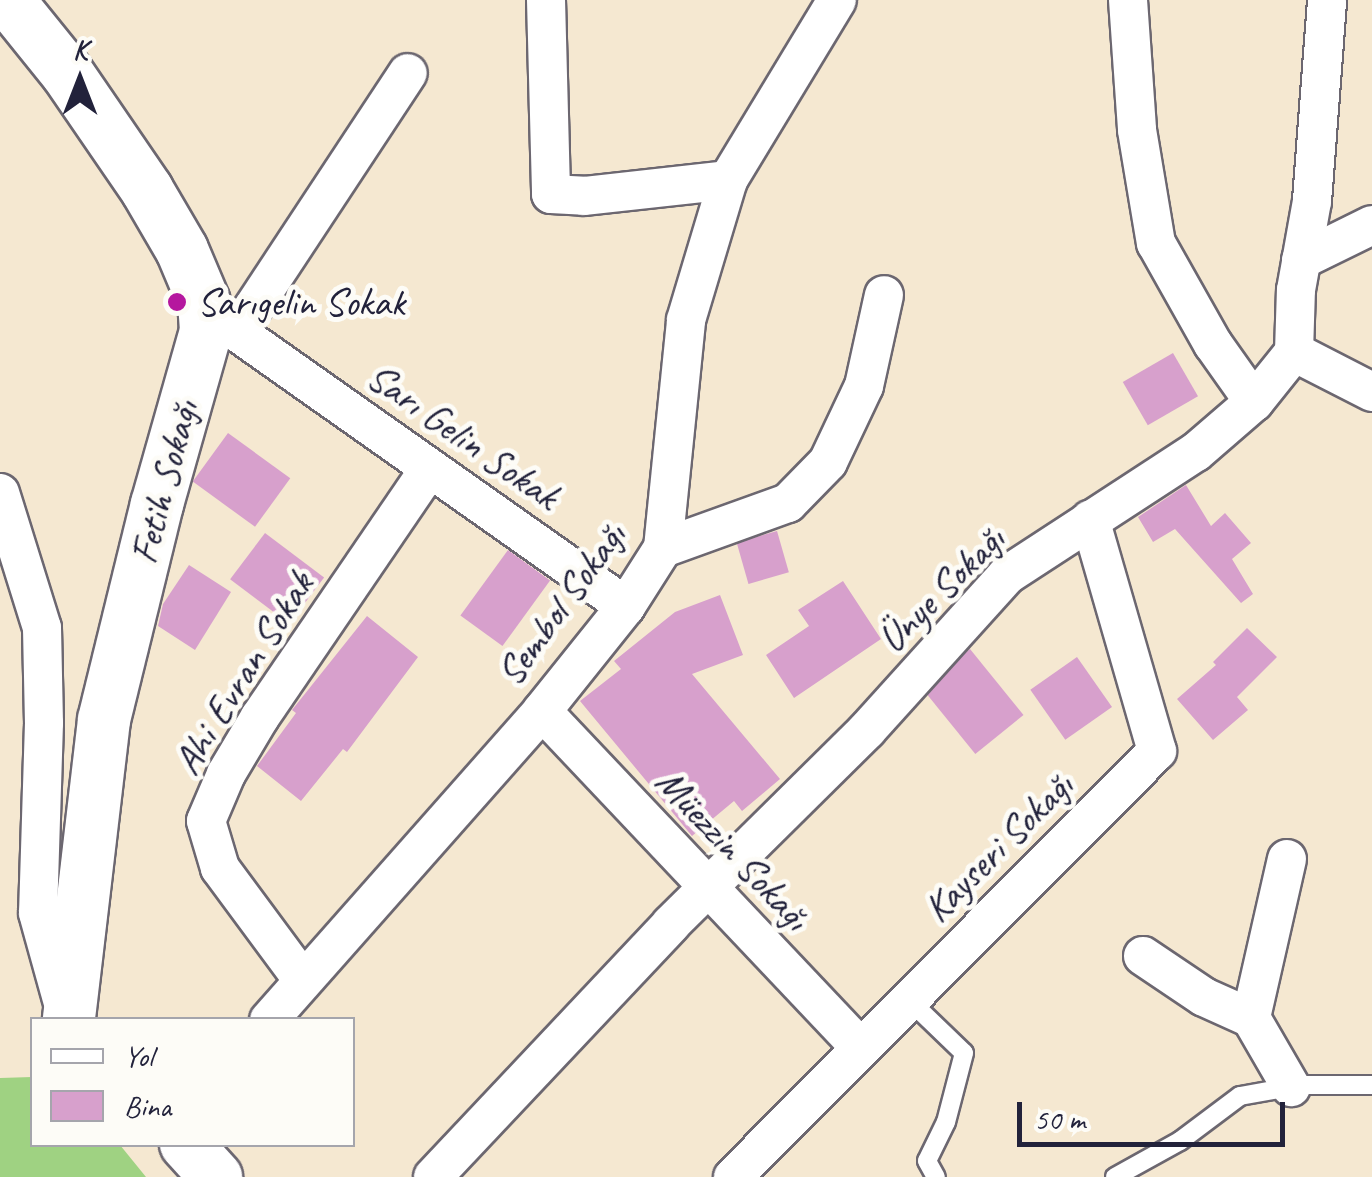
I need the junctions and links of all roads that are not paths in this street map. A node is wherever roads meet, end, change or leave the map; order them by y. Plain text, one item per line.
1 (8, 0) edge
2 (546, 0) edge
3 (837, 0) edge
4 (1128, 0) edge
5 (1328, 0) edge
6 (408, 73) dead end
7 (728, 180) junction
8 (1372, 225) edge
9 (1301, 260) junction
10 (884, 295) dead end
11 (220, 317) junction
12 (1294, 352) junction
13 (1372, 392) edge
14 (1254, 402) junction
15 (430, 468) junction
16 (0, 493) edge
17 (1090, 519) junction
18 (663, 548) junction
19 (9, 555) edge
20 (626, 606) junction
21 (542, 711) junction
22 (1287, 860) dead end
23 (709, 890) junction
24 (1143, 956) dead end
25 (302, 979) junction
26 (909, 1000) junction
27 (67, 1017) edge
28 (68, 1017) edge
29 (271, 1017) edge
30 (1251, 1018) junction
31 (861, 1048) junction
32 (1372, 1085) edge
33 (1290, 1087) junction
34 (189, 1147) edge
35 (216, 1177) edge
36 (433, 1177) edge
37 (734, 1177) edge
38 (936, 1177) edge
39 (1115, 1177) edge

1 - 11 street, Fetih Sokağı
2 - 7 street
3 - 7 street, Sembol Sokağı
4 - 14 street
5 - 9 street
6 - 11 street
7 - 18 street, Sembol Sokağı
8 - 9 street
9 - 12 street
10 - 18 street
11 - 15 street, Sarı Gelin Sokak
11 - 28 street, Fetih Sokağı
12 - 13 street
12 - 14 street, Ünye Sokağı
14 - 17 street, Ünye Sokağı
15 - 20 street, Sarı Gelin Sokak
15 - 25 street, Ahi Evran Sokak
16 - 19 street
17 - 23 street, Ünye Sokağı
17 - 26 street, Kayseri Sokağı
18 - 20 street, Sembol Sokağı
19 - 27 street
20 - 21 street, Sembol Sokağı
21 - 23 street, Müezzin Sokağı
21 - 25 street, Sembol Sokağı
22 - 30 street
23 - 31 street, Müezzin Sokağı
23 - 36 street, Ünye Sokağı
24 - 30 street
25 - 29 street, Sembol Sokağı
26 - 31 street, Kayseri Sokağı
26 - 38 lane
30 - 33 street
31 - 37 street, Kayseri Sokağı
32 - 33 lane
33 - 39 lane
34 - 35 street

